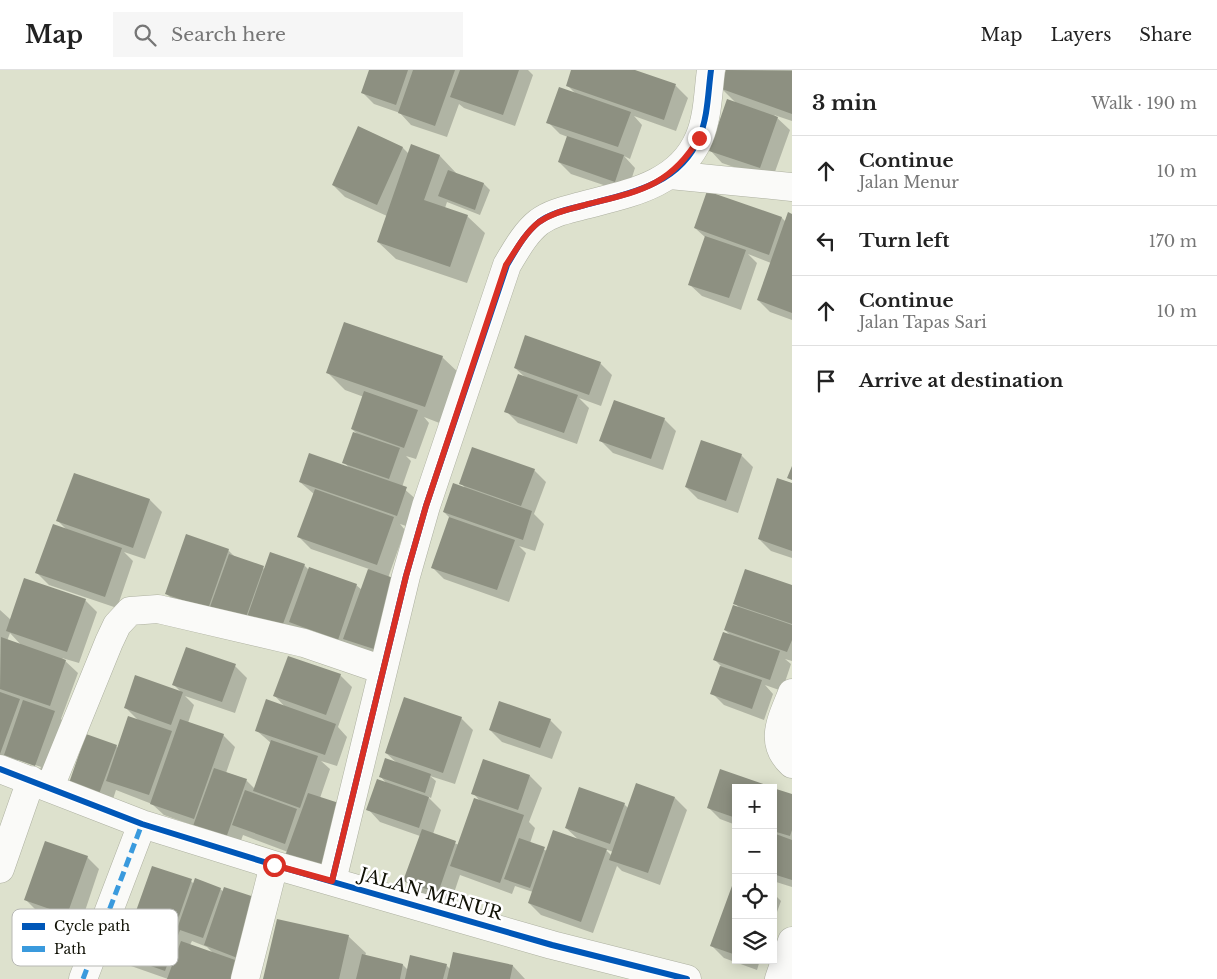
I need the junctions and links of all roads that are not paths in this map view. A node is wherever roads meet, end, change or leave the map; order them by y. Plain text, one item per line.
1 (710, 70) edge
2 (670, 174) junction
3 (792, 187) edge
4 (383, 670) junction
5 (792, 693) edge
6 (792, 764) edge
7 (0, 769) edge
8 (40, 784) junction
9 (142, 824) junction
10 (274, 865) junction
11 (0, 869) edge
12 (332, 881) junction
13 (110, 909) edge
14 (792, 942) edge
15 (88, 966) edge
16 (83, 979) edge
17 (245, 979) edge
18 (687, 979) edge
19 (779, 979) edge

1 - 2 street
2 - 3 street
2 - 4 street
4 - 8 street
4 - 12 street
5 - 6 street
7 - 8 street, JALAN MENUR
8 - 9 street, JALAN MENUR
8 - 11 street
9 - 10 street, JALAN MENUR
9 - 13 street
10 - 12 street, JALAN MENUR
10 - 17 street
12 - 18 street, JALAN MENUR
14 - 19 street
15 - 16 street

